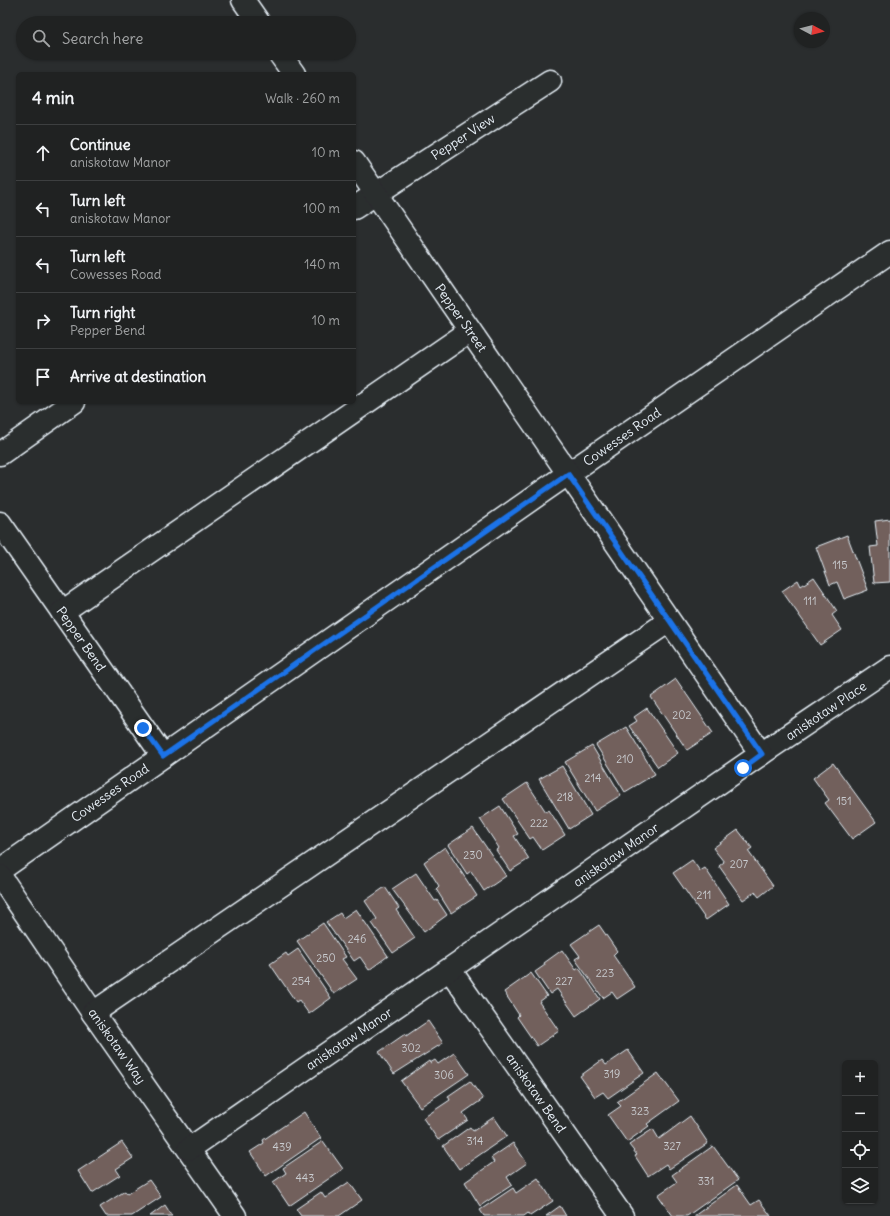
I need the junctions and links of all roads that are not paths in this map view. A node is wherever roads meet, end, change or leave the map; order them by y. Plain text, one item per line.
1 (243, 0) edge
2 (254, 16) edge
3 (284, 60) edge
4 (293, 72) edge
5 (550, 81) dead end
6 (356, 165) edge
7 (375, 193) junction
8 (356, 207) edge
9 (890, 252) edge
10 (470, 331) junction
11 (71, 404) edge
12 (0, 454) edge
13 (568, 474) junction
14 (0, 522) edge
15 (62, 612) junction
16 (669, 621) junction
17 (890, 667) edge
18 (762, 754) junction
19 (163, 756) junction
20 (0, 870) edge
21 (0, 876) edge
22 (450, 970) junction
23 (93, 1013) junction
24 (189, 1149) junction
25 (235, 1216) edge
26 (622, 1216) edge

1 - 2 street
3 - 4 street
5 - 7 street, Pepper View
6 - 7 street, Pepper Street
7 - 8 street
7 - 10 street, Pepper Street
9 - 13 street, Cowesses Road
10 - 13 street, Pepper Street
10 - 15 street
11 - 12 street
13 - 16 street
13 - 19 street, Cowesses Road
14 - 15 street, Pepper Bend
15 - 19 street, Pepper Bend
16 - 18 street
16 - 23 street
17 - 18 street, aniskotaw Place
18 - 22 street, aniskotaw Manor
19 - 20 street, Cowesses Road
21 - 23 street, aniskotaw Way
22 - 24 street, aniskotaw Manor
22 - 26 street, aniskotaw Bend
23 - 24 street, aniskotaw Way
24 - 25 street, aniskotaw Way

